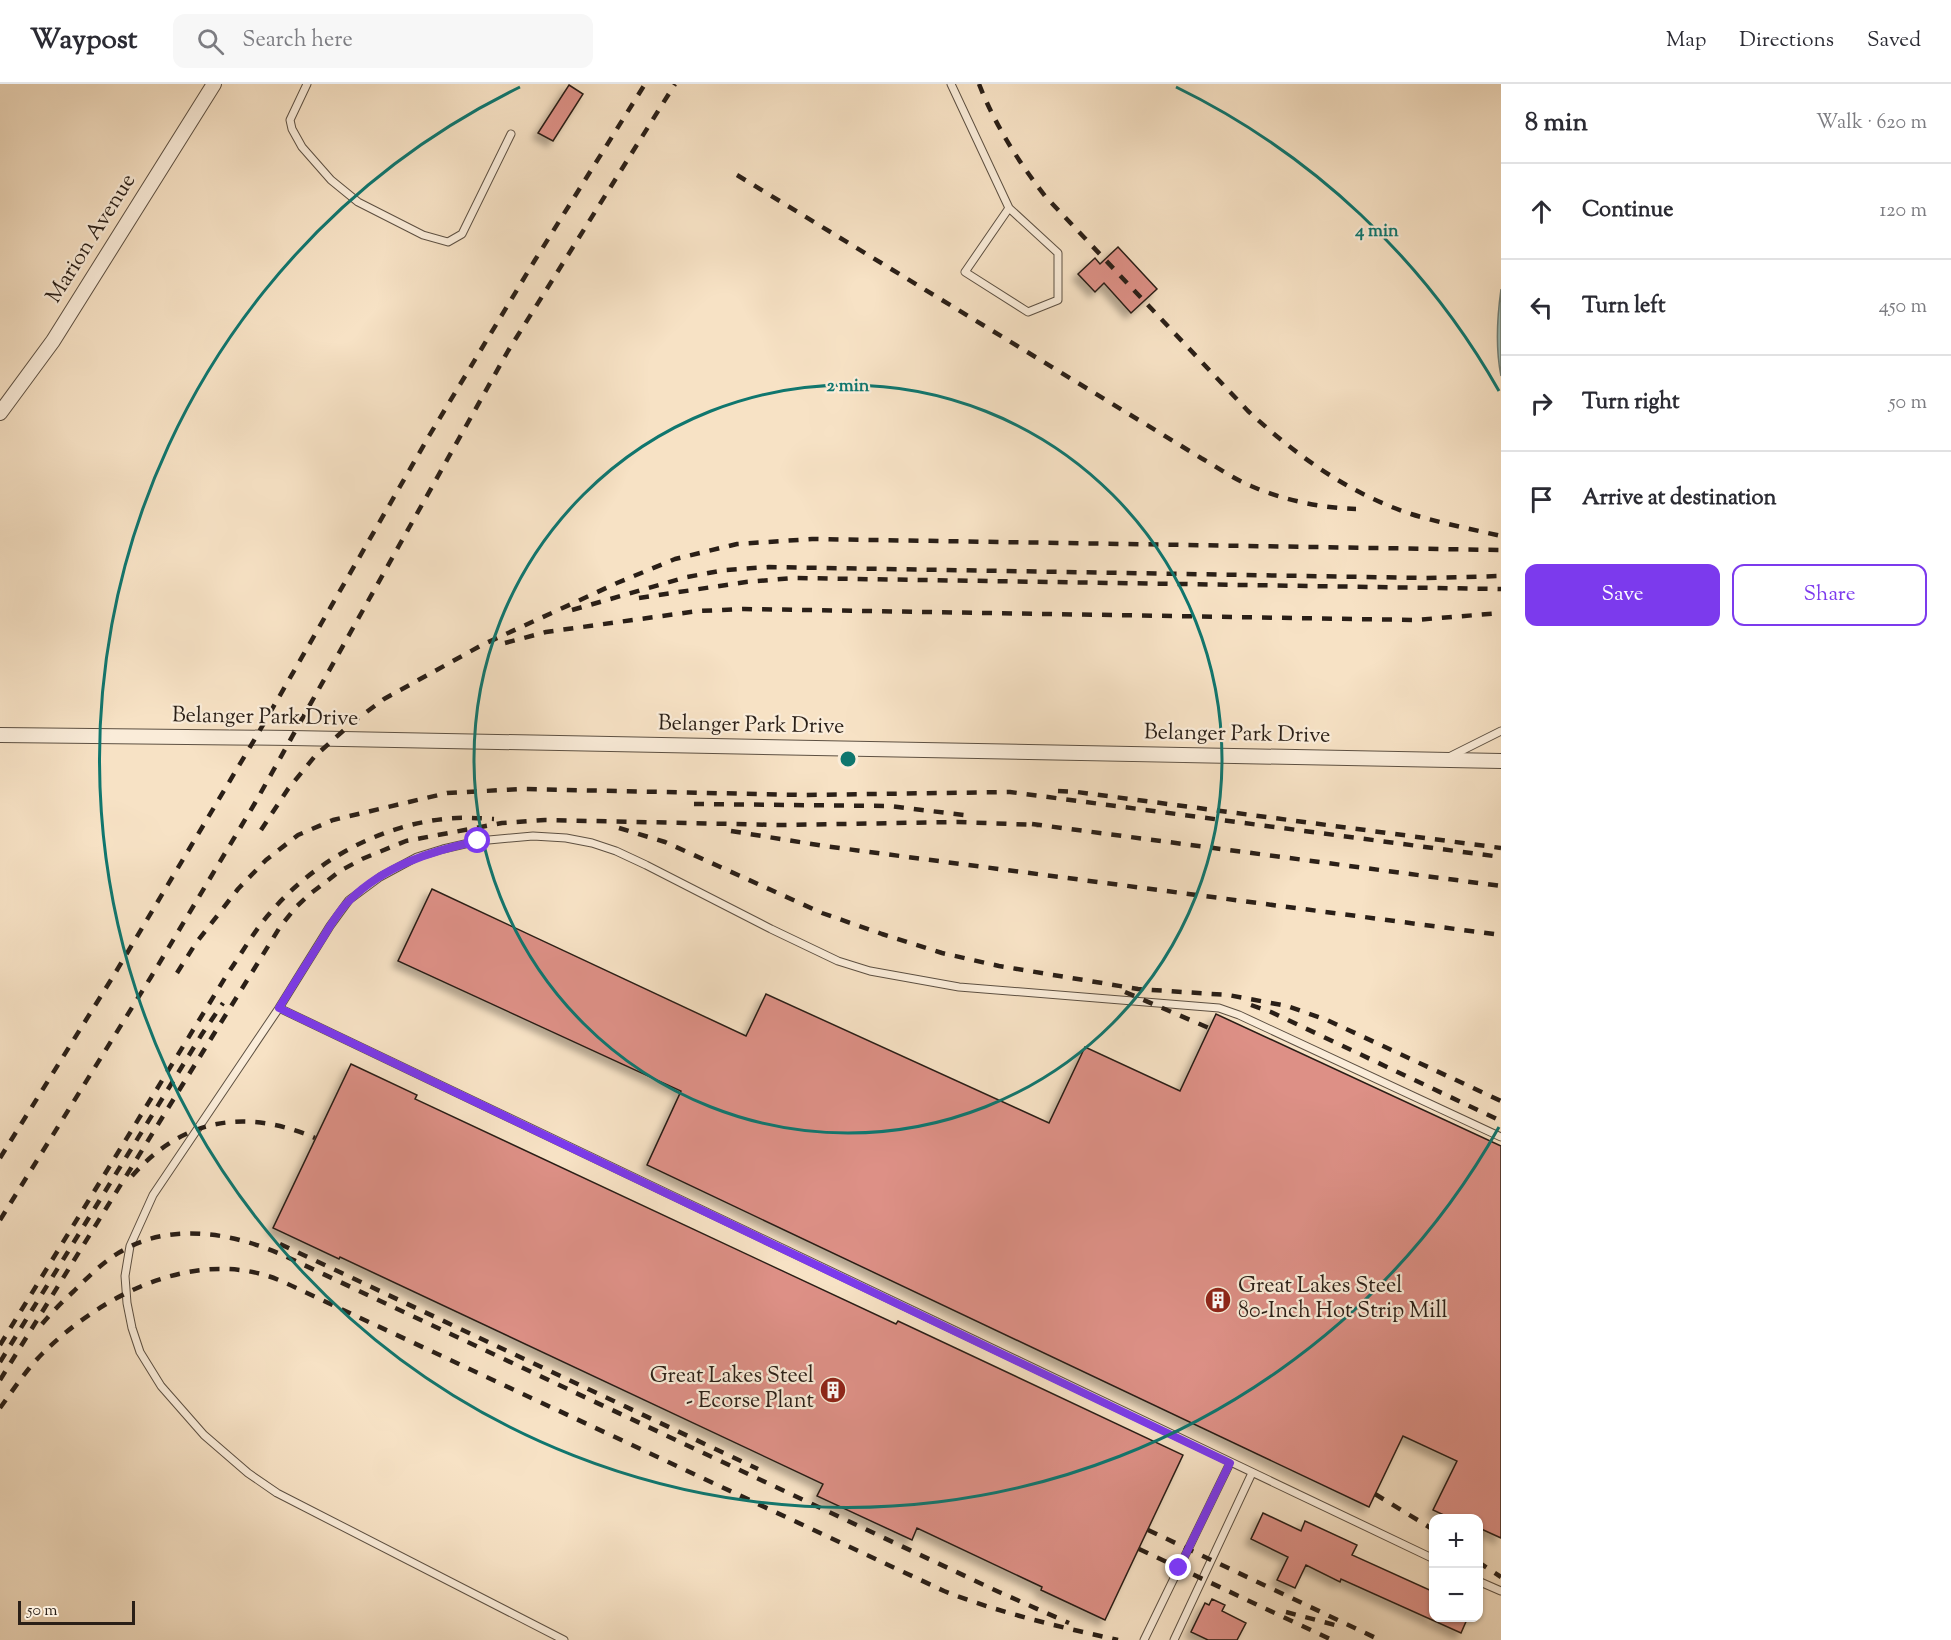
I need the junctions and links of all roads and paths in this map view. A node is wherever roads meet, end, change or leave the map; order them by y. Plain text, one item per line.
1 (214, 84) edge
2 (307, 84) edge
3 (951, 84) edge
4 (511, 134) dead end
5 (1009, 208) junction
6 (0, 413) edge
7 (1501, 731) edge
8 (0, 735) edge
9 (1443, 760) junction
10 (1501, 761) edge
11 (279, 1008) junction
12 (1501, 1137) edge
13 (1230, 1463) junction
14 (1252, 1473) junction
15 (1429, 1557) edge
16 (1483, 1583) edge
17 (1501, 1591) edge
18 (564, 1640) edge
19 (1144, 1640) edge
20 (1174, 1640) edge

1 - 6 street, Marion Avenue
2 - 4 lane
3 - 5 lane
5 - 5 lane
7 - 9 lane
8 - 9 street, Belanger Park Drive
9 - 10 street, Belanger Park Drive
11 - 12 lane
11 - 13 lane
11 - 18 lane
13 - 14 lane
13 - 19 lane
14 - 15 lane
14 - 20 lane
16 - 17 lane

